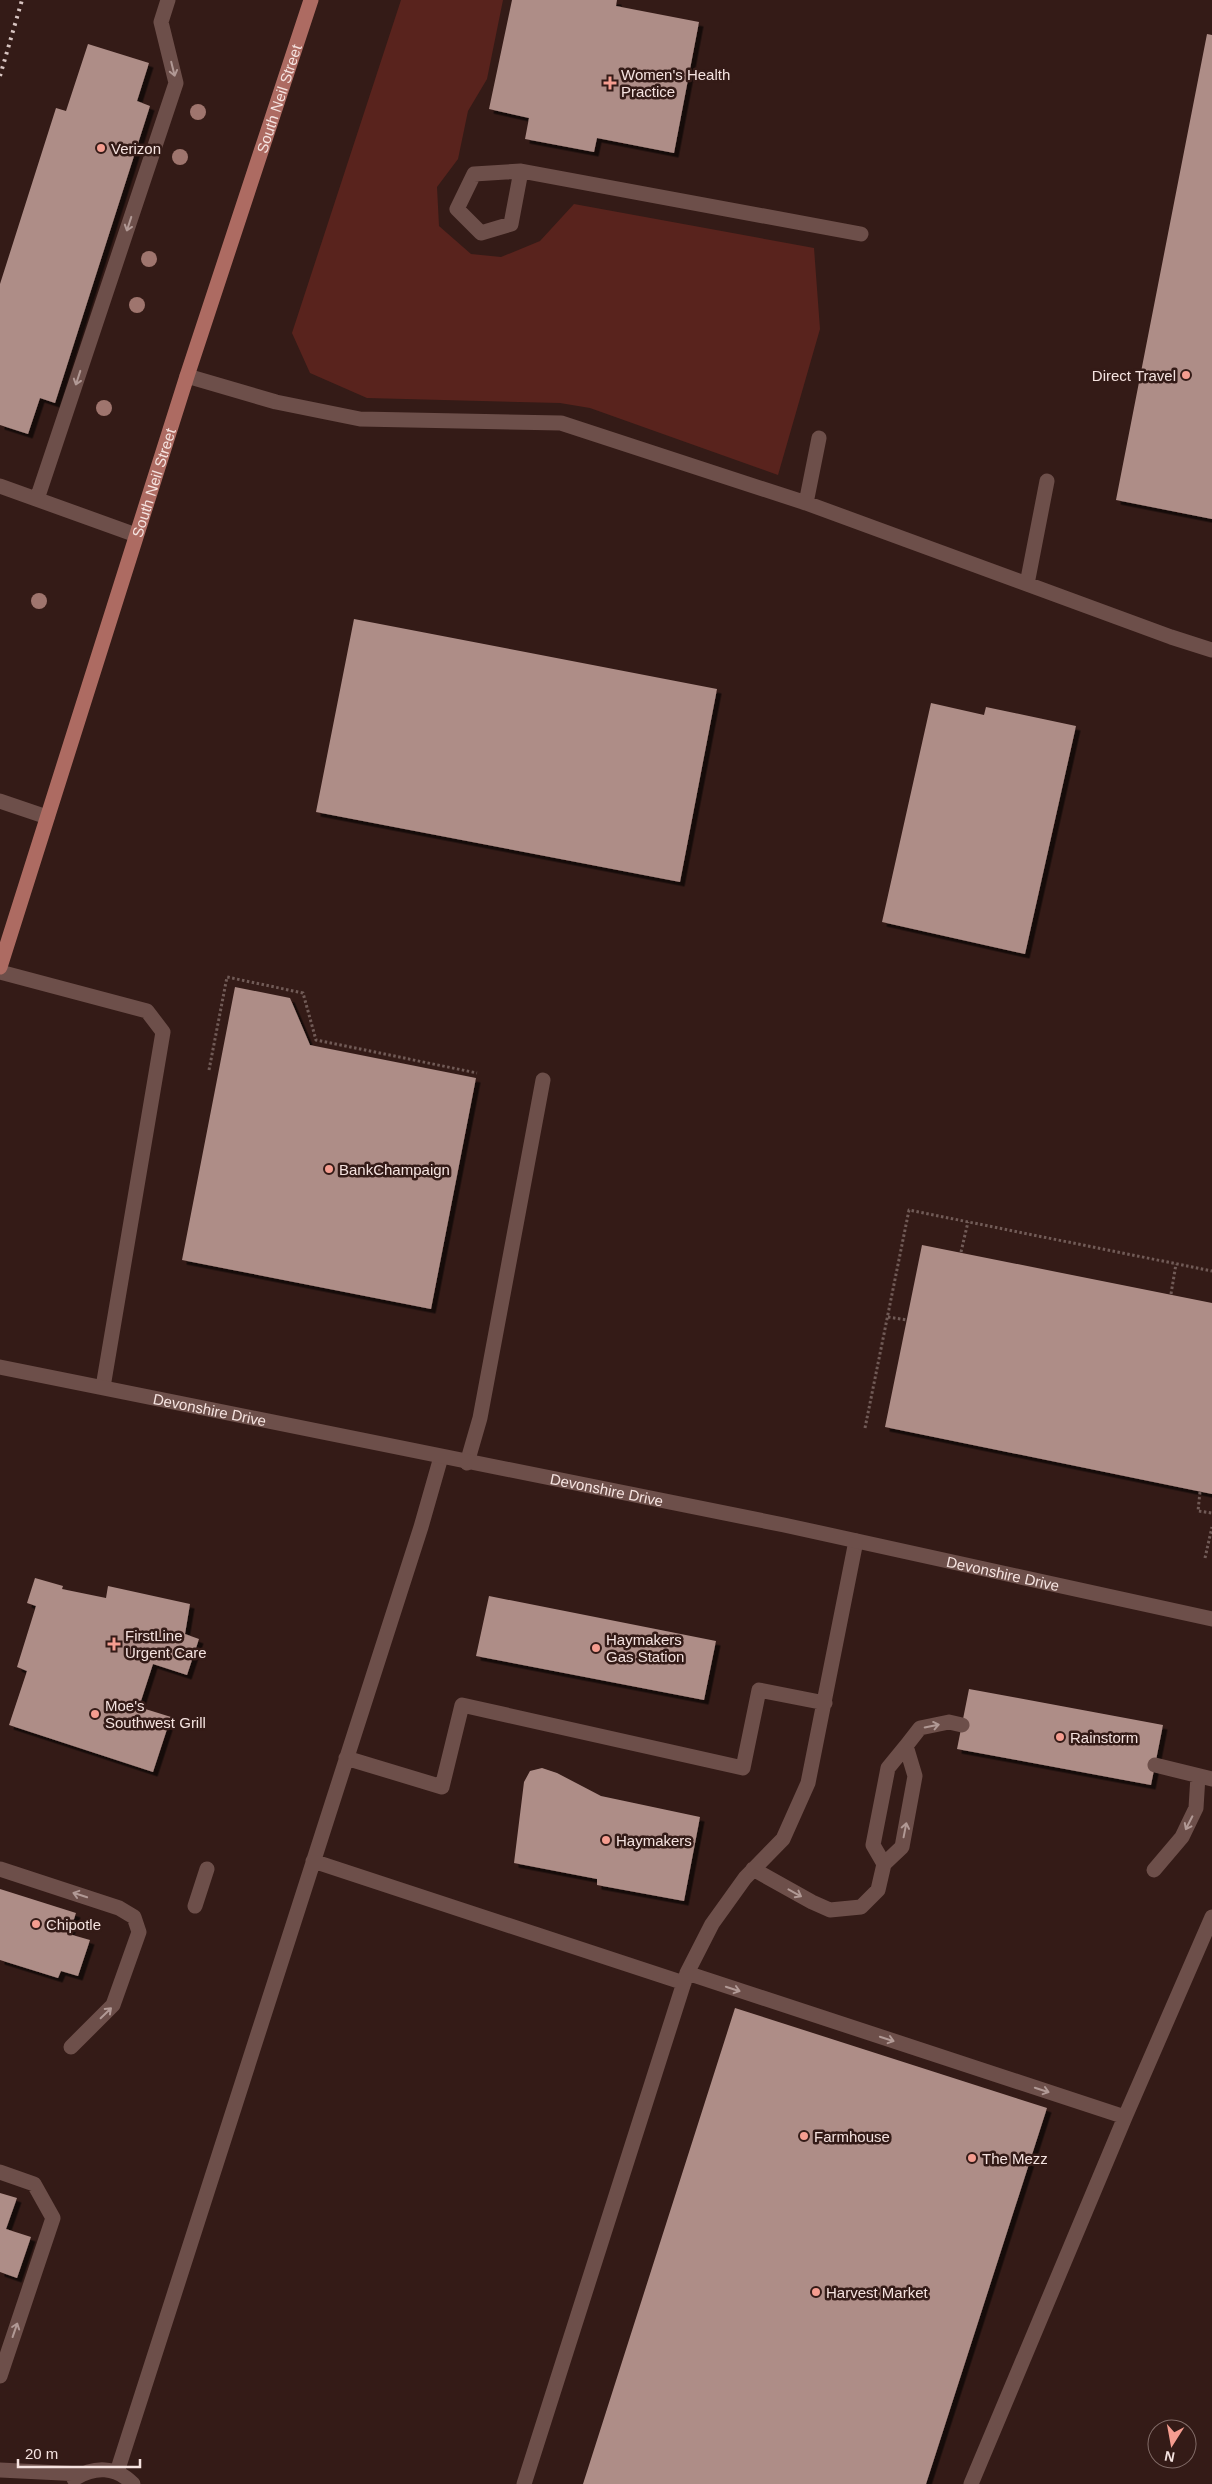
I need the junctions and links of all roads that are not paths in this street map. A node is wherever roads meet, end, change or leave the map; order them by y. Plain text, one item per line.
1 (168, 0) edge
2 (311, 0) edge
3 (521, 171) junction
4 (861, 234) dead end
5 (187, 376) junction
6 (819, 438) dead end
7 (1047, 481) dead end
8 (0, 486) edge
9 (37, 499) junction
10 (806, 503) junction
11 (136, 535) junction
12 (1027, 584) junction
13 (1212, 650) edge
14 (0, 802) edge
15 (47, 816) junction
16 (0, 967) edge
17 (0, 972) edge
18 (544, 1080) dead end
19 (0, 1368) edge
20 (103, 1388) junction
21 (441, 1457) junction
22 (468, 1462) junction
23 (856, 1541) junction
24 (1212, 1619) edge
25 (825, 1703) junction
26 (962, 1725) dead end
27 (906, 1746) junction
28 (346, 1758) junction
29 (1155, 1765) dead end
30 (1205, 1777) edge
31 (313, 1861) junction
32 (884, 1864) junction
33 (0, 1868) edge
34 (207, 1869) dead end
35 (753, 1869) junction
36 (1154, 1870) dead end
37 (195, 1906) dead end
38 (1212, 1917) edge
39 (685, 1978) junction
40 (71, 2047) dead end
41 (1125, 2117) junction
42 (0, 2172) edge
43 (0, 2376) edge
44 (0, 2470) edge
45 (117, 2472) junction
46 (82, 2474) junction
47 (68, 2484) edge
48 (133, 2484) edge
49 (524, 2484) edge
50 (971, 2484) edge

1 -> 9 street
2 - 5 main road, South Neil Street
3 - 3 street
3 - 4 street
5 - 10 street
5 - 11 main road, South Neil Street
6 - 10 street
7 - 12 street
8 - 9 street
9 - 11 street
10 - 12 street
11 - 15 main road, South Neil Street
12 - 13 street
14 - 15 street
15 - 16 main road, South Neil Street
17 - 20 street
18 - 22 street
19 - 20 street, Devonshire Drive
20 - 21 street, Devonshire Drive
21 - 22 street, Devonshire Drive
21 - 28 street
22 - 23 street, Devonshire Drive
23 - 24 street, Devonshire Drive
23 - 25 street
25 - 28 street
25 - 35 street
27 -> 26 street
32 -> 27 street
27 - 32 street
28 - 31 street
29 - 30 street
30 -> 36 street
31 - 39 street
31 - 45 street
35 -> 32 street
40 -> 33 street
34 - 37 street
35 - 39 street
38 - 41 street
39 -> 41 street
39 - 49 street
41 - 50 street
43 -> 42 street
44 - 46 street
45 - 46 street
45 - 48 street
46 - 47 street

